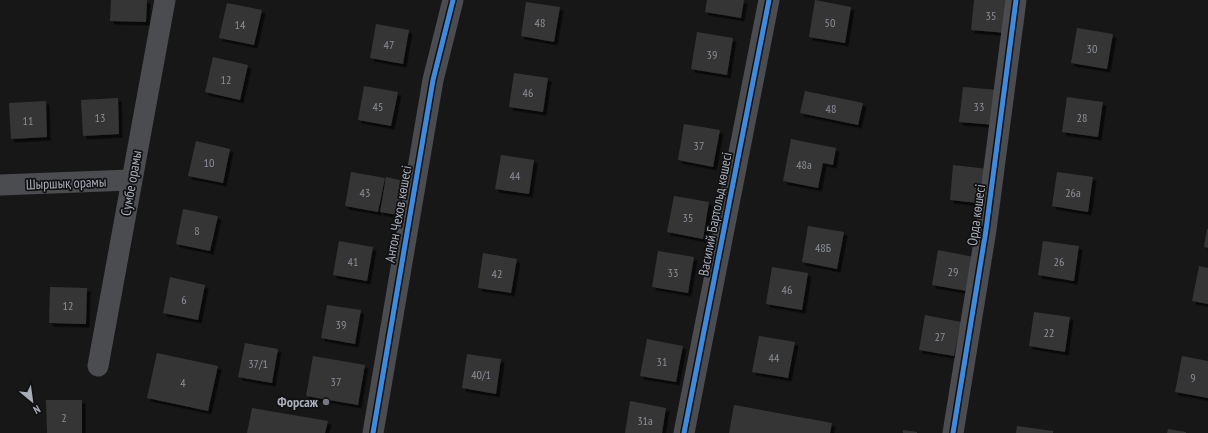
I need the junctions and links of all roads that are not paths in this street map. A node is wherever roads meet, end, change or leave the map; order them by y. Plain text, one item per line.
1 (165, 0) edge
2 (453, 0) edge
3 (769, 0) edge
4 (1016, 0) edge
5 (131, 180) junction
6 (0, 185) edge
7 (98, 366) dead end
8 (373, 433) edge
9 (684, 433) edge
10 (953, 433) edge

1 - 5 street, Сумбе орамы
2 - 8 street, Антон Чехов көшесі
3 - 9 street, Василий Бартольд көшесі
4 - 10 street, Орда көшесі
5 - 6 street, Шыршық орамы
5 - 7 street, Сумбе орамы

